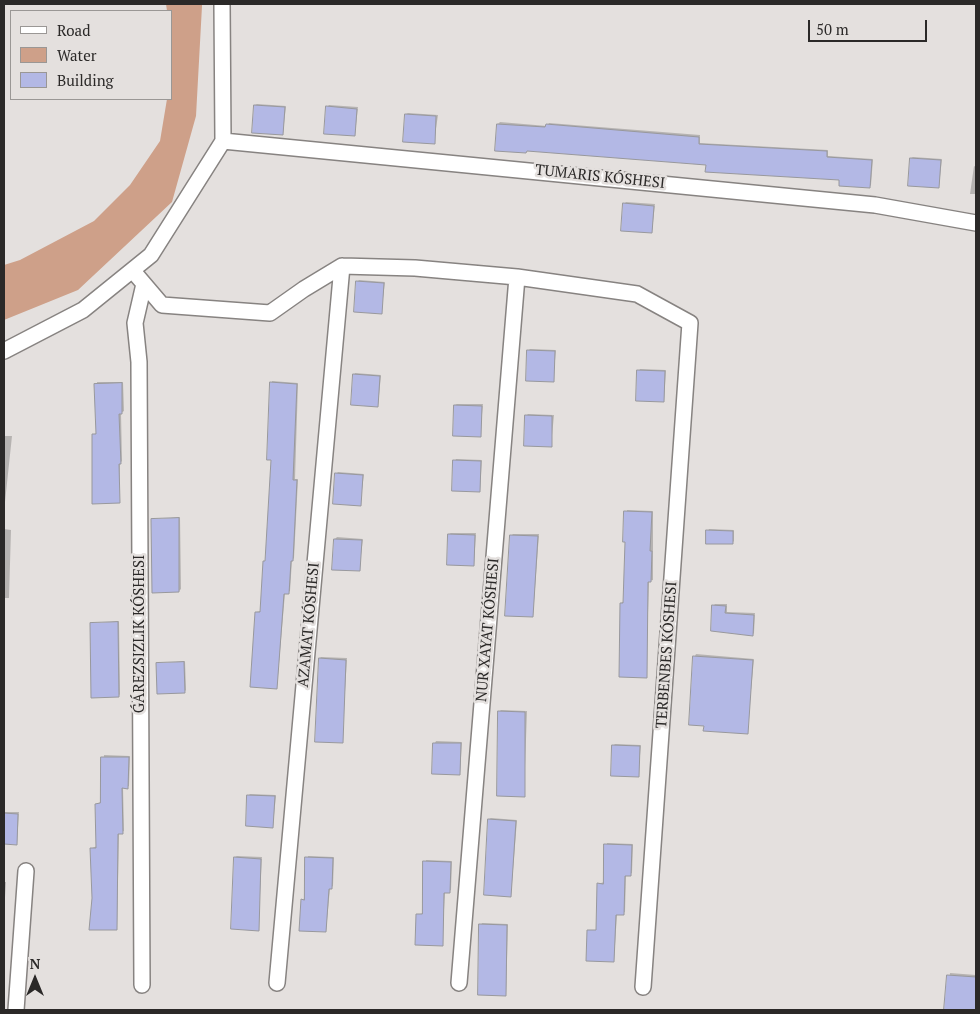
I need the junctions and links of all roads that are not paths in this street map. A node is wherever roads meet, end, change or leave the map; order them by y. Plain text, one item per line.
1 (222, 4) edge
2 (223, 141) junction
3 (976, 223) edge
4 (342, 266) junction
5 (133, 271) junction
6 (517, 277) junction
7 (144, 284) junction
8 (4, 351) edge
9 (26, 871) dead end
10 (276, 983) dead end
11 (459, 983) dead end
12 (142, 986) dead end
13 (643, 986) dead end
14 (16, 1010) edge

1 - 2 street
2 - 3 street, TUMARIS KÓSHESI
2 - 5 street
4 - 6 street
4 - 7 street
4 - 10 street, AZAMAT KÓSHESI
5 - 7 street
5 - 8 street
6 - 11 street, NUR XAYAT KÓSHESI
6 - 13 street, TERBENBES KÓSHESI
7 - 12 street, ǴÁREZSIZLIK KÓSHESI
9 - 14 street

